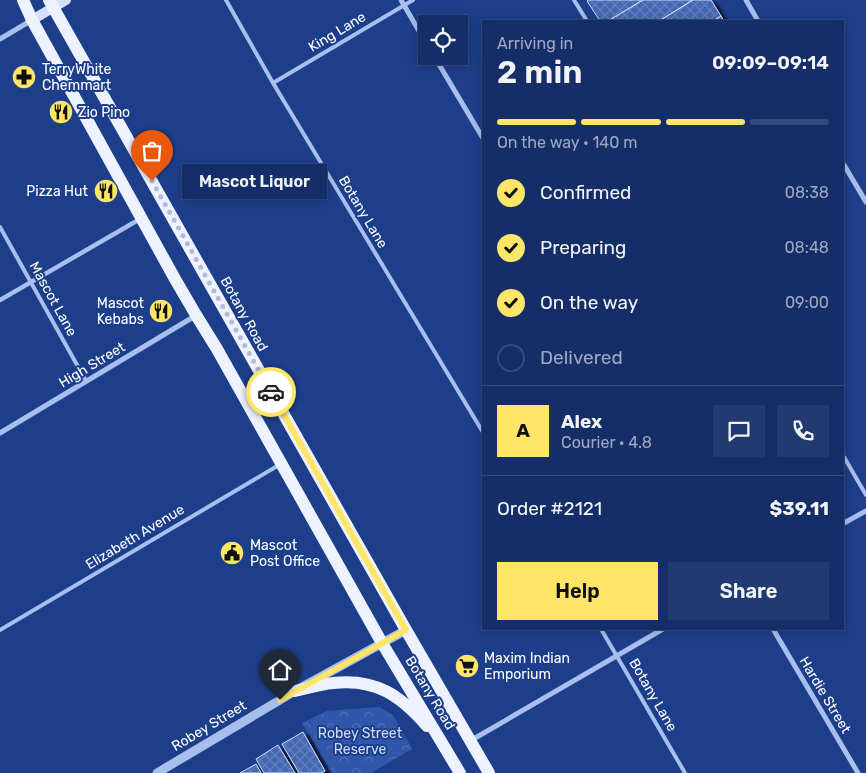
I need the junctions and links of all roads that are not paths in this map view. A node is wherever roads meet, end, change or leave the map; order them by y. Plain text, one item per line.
1 (23, 0) edge
2 (66, 0) edge
3 (226, 0) edge
4 (401, 0) edge
5 (413, 0) edge
6 (574, 0) edge
7 (746, 0) edge
8 (51, 4) edge
9 (404, 6) junction
10 (32, 20) junction
11 (586, 20) edge
12 (757, 20) edge
13 (418, 30) edge
14 (0, 39) edge
15 (439, 65) edge
16 (273, 83) junction
17 (482, 137) edge
18 (844, 165) edge
19 (866, 202) edge
20 (141, 218) junction
21 (0, 227) edge
22 (31, 282) junction
23 (0, 300) edge
24 (196, 315) junction
25 (86, 382) junction
26 (482, 431) edge
27 (0, 433) edge
28 (844, 457) edge
29 (281, 463) junction
30 (866, 494) edge
31 (866, 511) edge
32 (844, 523) edge
33 (0, 630) edge
34 (406, 630) junction
35 (602, 630) edge
36 (661, 630) edge
37 (774, 630) edge
38 (382, 643) junction
39 (616, 655) junction
40 (296, 690) junction
41 (469, 741) junction
42 (448, 751) junction
43 (157, 773) edge
44 (460, 773) edge
45 (489, 773) edge
46 (685, 773) edge
47 (858, 773) edge

1 - 10 main road, Botany Road
2 - 8 main road
3 - 16 lane, Botany Lane
4 - 9 street
5 - 9 lane, King Lane
6 - 11 lane
7 - 12 street
8 - 10 main road
8 - 34 main road, Botany Road
9 - 13 street
9 - 16 lane, King Lane
10 - 14 street
10 - 20 main road, Botany Road
15 - 17 street
16 - 26 lane, Botany Lane
18 - 19 street
20 - 22 street
20 - 24 main road, Botany Road
21 - 22 lane, Mascot Lane
22 - 23 street
22 - 25 lane, Mascot Lane
24 - 25 street, High Street
24 - 29 main road, Botany Road
25 - 27 street, High Street
28 - 30 lane
29 - 33 lane, Elizabeth Avenue
29 - 38 main road, Botany Road
31 - 32 street
34 - 38 street, Robey Street
34 - 41 main road, Botany Road
35 - 39 lane, Botany Lane
36 - 39 street
37 - 47 street, Hardie Street
38 - 40 street, Robey Street
38 - 42 main road, Botany Road
39 - 41 street
39 - 46 lane, Botany Lane
40 - 42 main road
40 - 43 street, Robey Street
41 - 45 main road, Botany Road
42 - 44 main road, Botany Road

